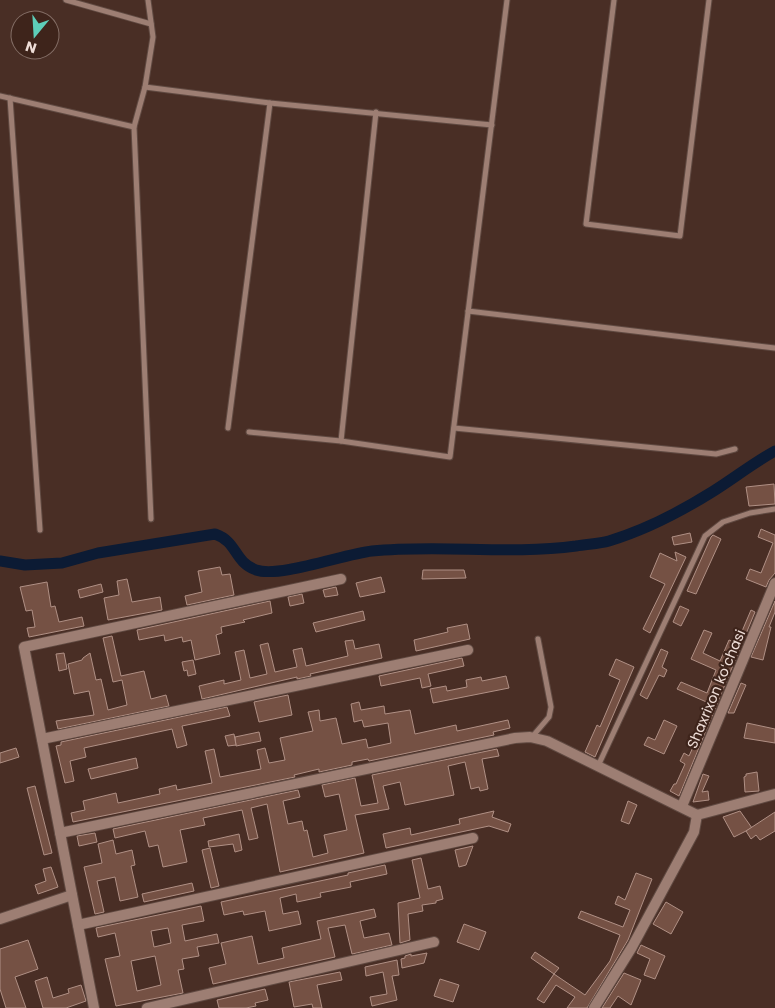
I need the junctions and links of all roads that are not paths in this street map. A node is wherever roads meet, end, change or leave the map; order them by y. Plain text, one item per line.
1 (66, 0) edge
2 (148, 0) edge
3 (507, 0) edge
4 (614, 0) edge
5 (709, 0) edge
6 (151, 24) junction
7 (144, 87) junction
8 (0, 96) edge
9 (10, 98) junction
10 (270, 103) junction
11 (376, 112) junction
12 (492, 125) junction
13 (134, 128) junction
14 (468, 311) junction
15 (775, 348) edge
16 (228, 428) dead end
17 (454, 428) junction
18 (249, 432) dead end
19 (341, 441) junction
20 (735, 449) dead end
21 (775, 510) edge
22 (151, 519) dead end
23 (40, 530) dead end
24 (342, 579) dead end
25 (775, 583) edge
26 (538, 639) dead end
27 (468, 650) dead end
28 (532, 737) junction
29 (42, 739) junction
30 (598, 767) junction
31 (775, 794) edge
32 (682, 806) junction
33 (697, 815) junction
34 (60, 833) junction
35 (473, 838) dead end
36 (72, 894) junction
37 (0, 919) edge
38 (78, 925) junction
39 (434, 942) dead end
40 (94, 1008) edge
41 (147, 1008) edge
42 (594, 1008) edge

1 - 6 lane
2 - 6 lane
3 - 12 lane
4 - 5 lane
6 - 7 lane
7 - 10 lane
7 - 13 lane
8 - 9 lane
9 - 13 lane
9 - 23 lane
10 - 11 lane
10 - 16 lane
11 - 12 lane
11 - 19 lane
12 - 14 lane
13 - 22 lane
14 - 15 lane
14 - 17 lane
17 - 19 lane
17 - 20 lane
18 - 19 lane
21 - 30 lane
24 - 29 street
25 - 32 street, Shaxrixon koʻchasi
26 - 28 lane
27 - 29 street
28 - 30 street
28 - 34 street
29 - 34 street
30 - 32 street
31 - 33 street
32 - 33 street
33 - 42 street
34 - 36 street
35 - 38 street
36 - 37 street
36 - 38 street
38 - 40 street
39 - 41 street

